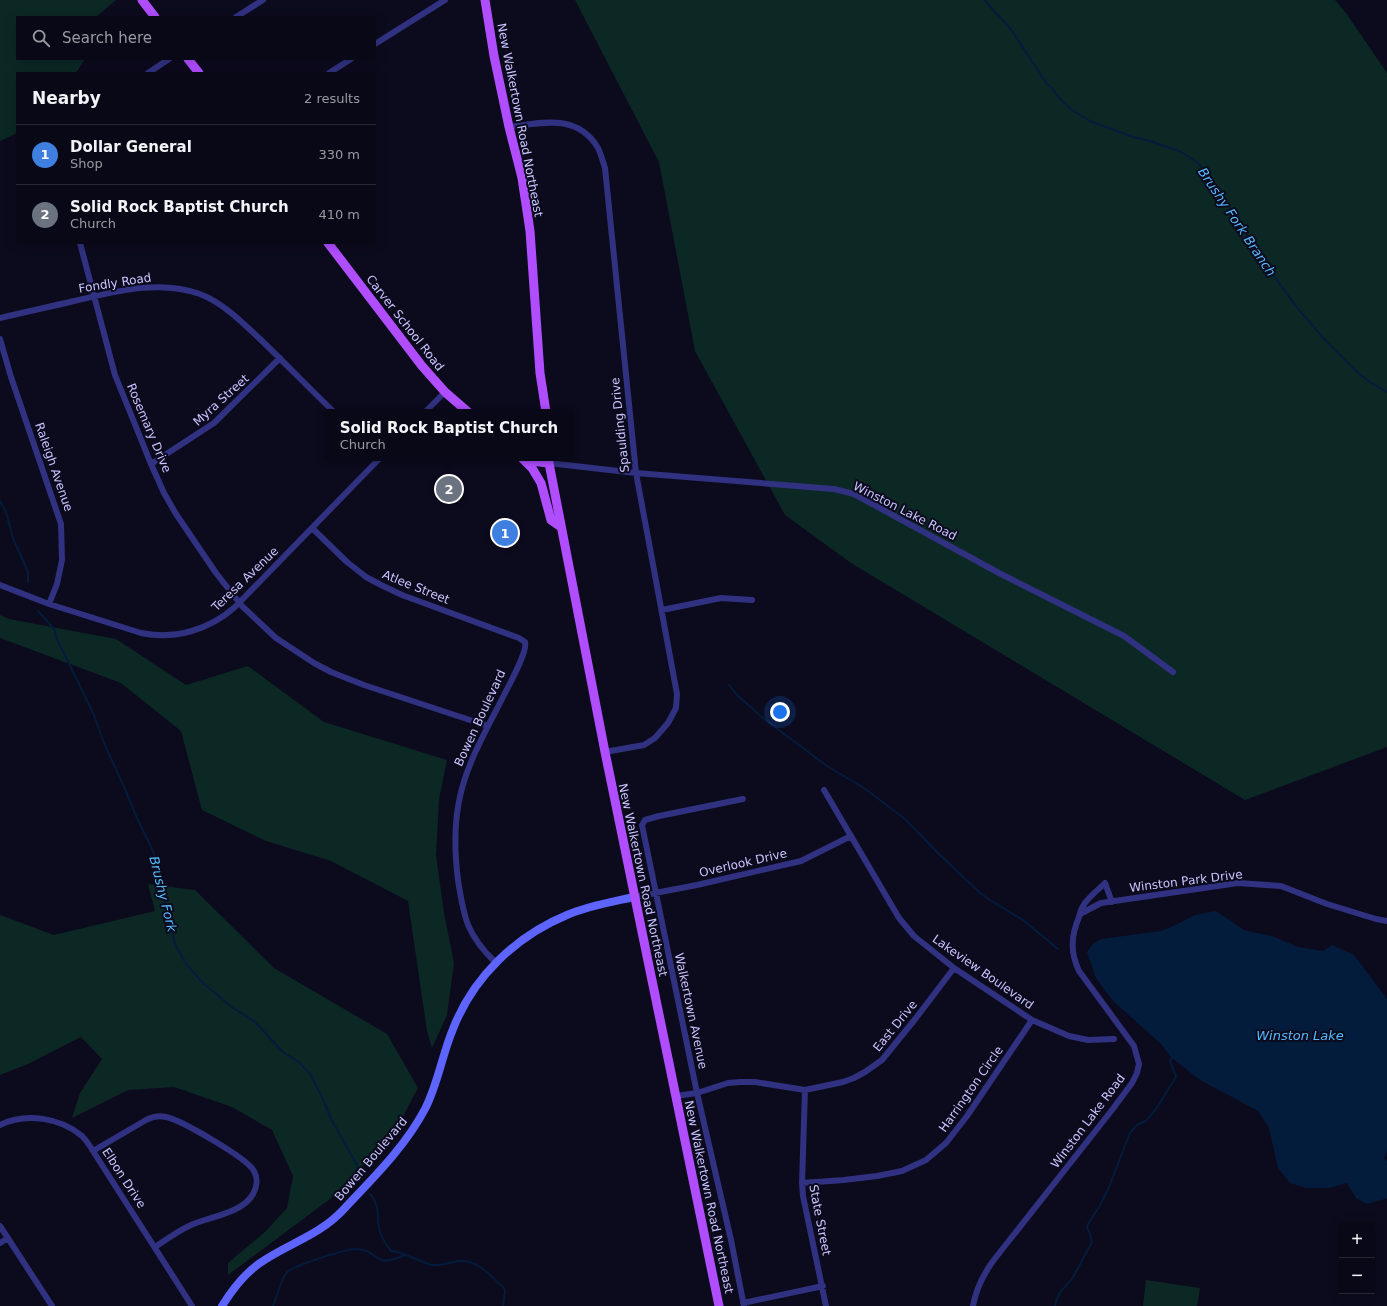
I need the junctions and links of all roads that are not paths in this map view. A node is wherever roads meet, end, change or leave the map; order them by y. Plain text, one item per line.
1 (142, 0) edge
2 (263, 0) edge
3 (445, 0) edge
4 (485, 0) edge
5 (154, 16) edge
6 (238, 16) edge
7 (376, 43) edge
8 (168, 60) edge
9 (189, 60) edge
10 (349, 60) edge
11 (150, 72) edge
12 (197, 72) edge
13 (331, 72) edge
14 (509, 127) junction
15 (80, 244) edge
16 (329, 244) edge
17 (94, 297) junction
18 (0, 318) edge
19 (0, 339) edge
20 (280, 358) junction
21 (445, 392) junction
22 (331, 409) edge
23 (428, 409) edge
24 (465, 409) edge
25 (546, 409) edge
26 (377, 461) edge
27 (525, 461) edge
28 (548, 461) edge
29 (151, 464) junction
30 (636, 473) junction
31 (561, 527) junction
32 (312, 528) junction
33 (0, 585) edge
34 (752, 600) dead end
35 (239, 603) junction
36 (49, 604) junction
37 (662, 610) junction
38 (525, 642) joint
39 (1173, 672) dead end
40 (488, 726) junction
41 (605, 752) junction
42 (824, 790) dead end
43 (743, 799) dead end
44 (851, 836) junction
45 (656, 892) junction
46 (634, 897) junction
47 (1112, 902) junction
48 (1080, 914) junction
49 (1387, 921) edge
50 (496, 963) junction
51 (954, 968) junction
52 (1032, 1020) junction
53 (1114, 1039) dead end
54 (805, 1090) junction
55 (697, 1093) junction
56 (676, 1096) junction
57 (0, 1125) edge
58 (93, 1151) junction
59 (802, 1183) junction
60 (0, 1226) edge
61 (8, 1238) junction
62 (0, 1243) edge
63 (155, 1247) junction
64 (822, 1286) junction
65 (744, 1305) edge
66 (52, 1306) edge
67 (192, 1306) edge
68 (222, 1306) edge
69 (719, 1306) edge
70 (826, 1306) edge
71 (973, 1306) edge

1 - 5 main road
2 - 6 street
3 - 7 street
4 - 14 main road, New Walkertown Road Northeast
8 - 11 street
9 - 12 main road
10 - 13 street
14 - 25 main road, New Walkertown Road Northeast
14 - 30 street, Spaulding Drive
15 - 17 street, Rosemary Drive
16 - 21 main road, Carver School Road
17 - 18 street, Fondly Road
17 - 20 street, Fondly Road
17 - 29 street, Rosemary Drive
19 - 36 street, Raleigh Avenue
20 - 22 street, Fondly Road
20 - 29 street, Myra Street
21 - 23 street
21 - 24 main road, Carver School Road
26 - 32 street, Teresa Avenue
27 - 31 main road
28 - 30 street, Winston Lake Road
28 - 31 main road, New Walkertown Road Northeast
29 - 35 street, Rosemary Drive
30 - 37 street, Spaulding Drive
30 - 39 street, Winston Lake Road
31 - 41 main road, New Walkertown Road Northeast
32 - 35 street, Teresa Avenue
32 - 38 street, Atlee Street
33 - 36 street, Teresa Avenue
34 - 37 street
35 - 36 street, Teresa Avenue
35 - 40 street, Rosemary Drive
37 - 41 street, Spaulding Drive
38 - 40 street, Bowen Boulevard
40 - 50 street, Bowen Boulevard
41 - 46 main road, New Walkertown Road Northeast
42 - 44 street, Lakeview Boulevard
43 - 45 street, Walkertown Avenue
44 - 45 street, Overlook Drive
44 - 51 street, Lakeview Boulevard
45 - 46 street, Overlook Drive
45 - 55 street, Walkertown Avenue
46 - 50 street, Bowen Boulevard
46 - 56 main road, New Walkertown Road Northeast
47 - 48 street, Winston Park Drive
47 - 48 street, Winston Lake Road
47 - 49 street, Winston Park Drive
48 - 71 street, Winston Lake Road
50 - 68 street, Bowen Boulevard
51 - 52 street, Lakeview Boulevard
51 - 54 street, East Drive
52 - 53 street, Lakeview Boulevard
52 - 59 street, Harrington Circle
54 - 55 street, East Drive
54 - 59 street, State Street
55 - 56 street, East Drive
55 - 65 street, Walkertown Avenue
56 - 69 main road, New Walkertown Road Northeast
57 - 58 street, Elbon Drive
58 - 63 street, Elbon Drive
58 - 63 street
59 - 64 street, State Street
60 - 61 street
61 - 62 street
61 - 66 street
63 - 67 street, Elbon Drive
64 - 65 street
64 - 70 street, State Street

